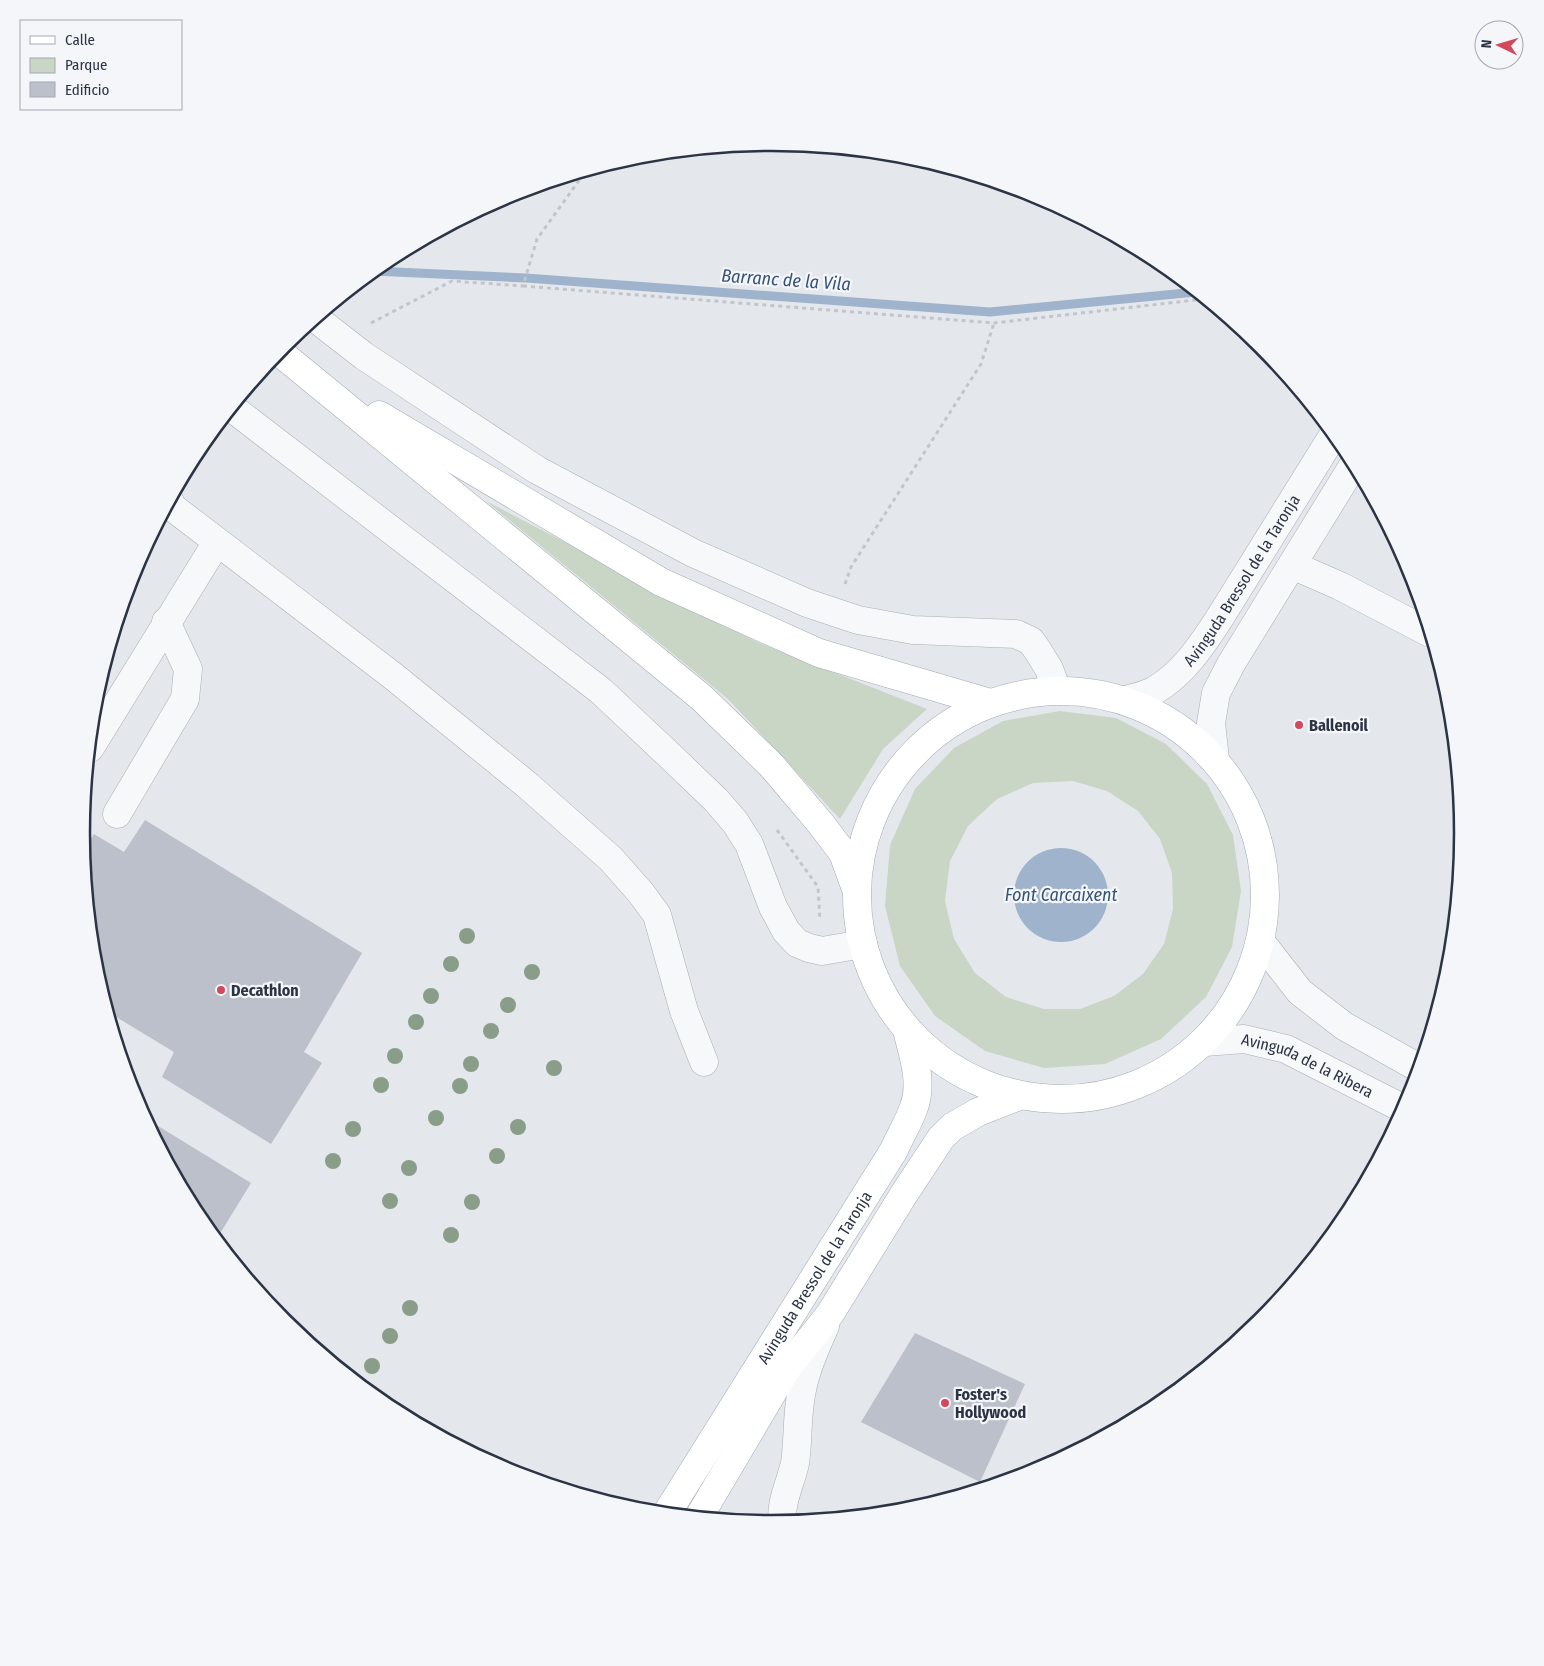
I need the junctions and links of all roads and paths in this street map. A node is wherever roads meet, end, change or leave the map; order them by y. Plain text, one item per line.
1 (579, 179) edge
2 (523, 286) junction
3 (1197, 300) edge
4 (320, 322) edge
5 (994, 323) junction
6 (342, 338) junction
7 (285, 356) edge
8 (303, 370) junction
9 (236, 411) edge
10 (1330, 441) edge
11 (1350, 471) edge
12 (173, 508) edge
13 (217, 542) junction
14 (1292, 565) junction
15 (835, 613) junction
16 (166, 622) junction
17 (1423, 630) edge
18 (1057, 690) junction
19 (1126, 700) junction
20 (990, 702) junction
21 (97, 736) edge
22 (1215, 759) junction
23 (116, 814) dead end
24 (857, 890) junction
25 (1261, 942) junction
26 (862, 944) junction
27 (907, 1030) junction
28 (1205, 1042) junction
29 (704, 1062) dead end
30 (1413, 1065) edge
31 (1019, 1096) junction
32 (1397, 1105) edge
33 (830, 1314) junction
34 (672, 1507) edge
35 (702, 1511) edge
36 (783, 1515) edge

1 - 2 path
2 - 5 path
2 - 6 path
3 - 5 path
4 - 6 street
5 - 15 path
6 - 15 street
7 - 8 main road
8 - 20 main road
8 - 24 main road
9 - 26 street
10 - 19 street, Avinguda Bressol de la Taronja
11 - 14 street
12 - 13 street
13 - 16 street
13 - 29 street
14 - 17 street
14 - 22 street
15 - 18 street
16 - 21 street
16 - 23 street
18 - 19 main road
18 - 20 main road
19 - 22 main road
20 - 24 main road
22 - 25 main road
24 - 26 main road
25 - 28 main road
25 - 30 street
26 - 27 main road
27 - 31 main road
27 - 34 main road, Avinguda Bressol de la Taronja
28 - 31 main road
28 - 32 street, Avinguda de la Ribera
31 - 33 main road, Avinguda Bressol de la Taronja
33 - 35 main road, Avinguda Bressol de la Taronja
33 - 36 street

